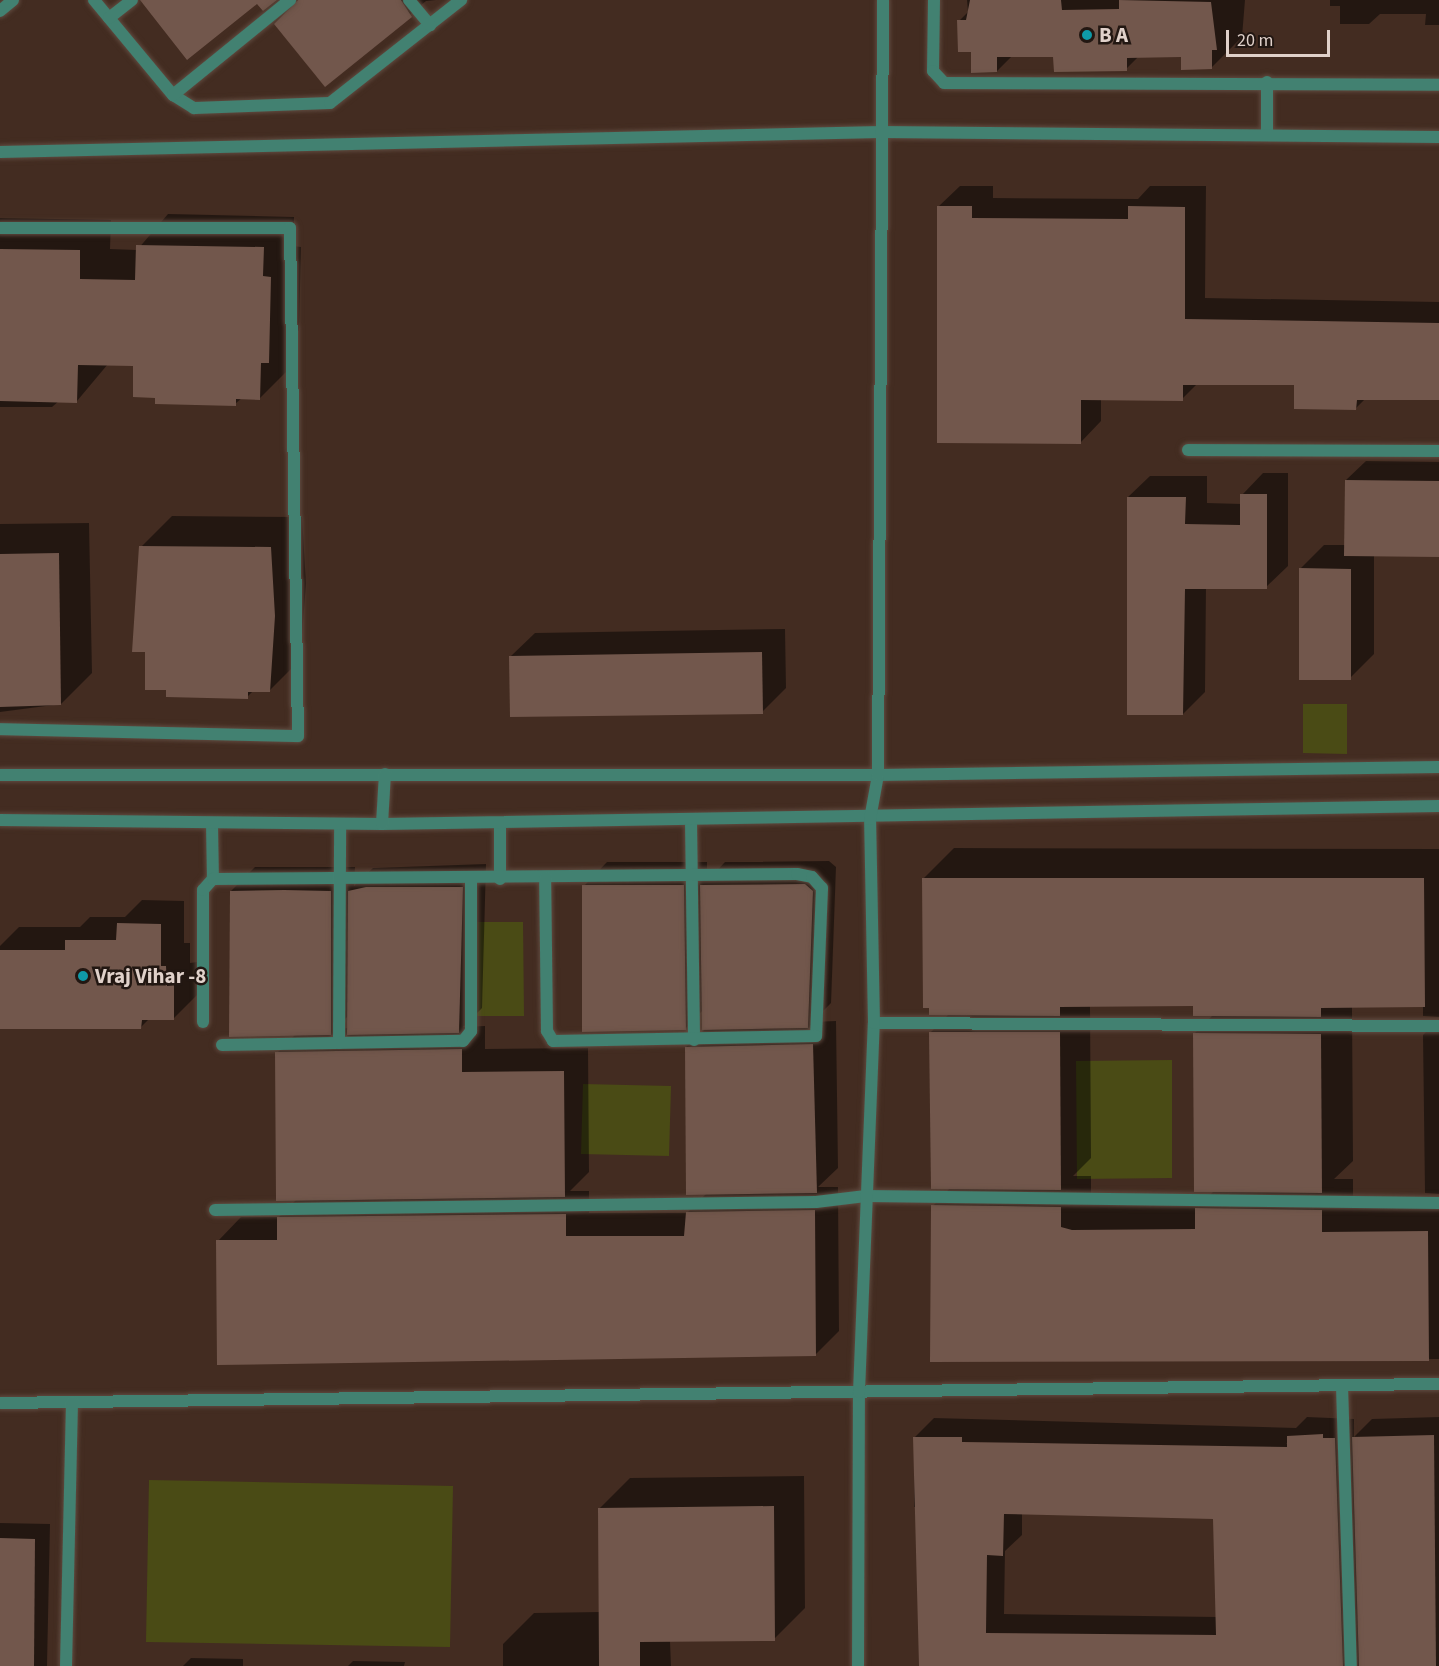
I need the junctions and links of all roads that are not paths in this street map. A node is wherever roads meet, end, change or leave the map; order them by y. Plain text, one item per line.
1 (13, 0) edge
2 (94, 0) edge
3 (132, 0) edge
4 (290, 0) edge
5 (409, 0) edge
6 (461, 0) edge
7 (883, 0) edge
8 (934, 0) edge
9 (0, 11) edge
10 (109, 18) junction
11 (430, 25) junction
12 (1267, 82) junction
13 (1439, 85) edge
14 (173, 95) junction
15 (881, 132) junction
16 (1267, 135) junction
17 (1439, 137) edge
18 (0, 152) edge
19 (0, 228) edge
20 (1188, 450) dead end
21 (1439, 451) edge
22 (0, 729) edge
23 (1439, 767) edge
24 (385, 774) junction
25 (0, 775) edge
26 (878, 775) junction
27 (1439, 806) edge
28 (870, 819) junction
29 (0, 820) edge
30 (691, 821) junction
31 (500, 823) junction
32 (212, 824) junction
33 (382, 824) junction
34 (340, 825) junction
35 (692, 876) junction
36 (545, 878) junction
37 (213, 879) junction
38 (341, 879) junction
39 (471, 879) junction
40 (500, 879) junction
41 (203, 1022) dead end
42 (874, 1023) junction
43 (1439, 1026) edge
44 (694, 1040) junction
45 (339, 1043) junction
46 (222, 1045) dead end
47 (866, 1196) junction
48 (1439, 1203) edge
49 (215, 1210) dead end
50 (1439, 1384) edge
51 (1342, 1386) junction
52 (859, 1392) junction
53 (72, 1402) junction
54 (0, 1403) edge
55 (66, 1666) edge
56 (858, 1666) edge
57 (1351, 1666) edge

1 - 9 street
2 - 10 street
3 - 10 street
4 - 14 street
5 - 11 street
6 - 11 street
7 - 15 street
8 - 12 street
10 - 14 street
11 - 14 street
12 - 13 street
12 - 16 street
15 - 16 street
15 - 18 street
15 - 26 street
16 - 17 street
19 - 22 street
20 - 21 street
23 - 26 street
24 - 25 street
24 - 26 street
24 - 33 street
26 - 28 street
27 - 28 street
28 - 30 street
28 - 42 street
29 - 32 street
30 - 31 street
30 - 35 street
31 - 33 street
31 - 40 street
32 - 34 street
32 - 37 street
33 - 34 street
34 - 38 street
35 - 36 street
35 - 44 street
35 - 44 street
36 - 40 street
36 - 44 street
37 - 38 street
37 - 41 street
38 - 39 street
38 - 45 street
39 - 40 street
39 - 45 street
42 - 43 street
42 - 47 street
45 - 46 street
47 - 48 street
47 - 49 street
47 - 52 street
50 - 51 street
51 - 52 street
51 - 57 street
52 - 53 street
52 - 56 street
53 - 54 street
53 - 55 street

